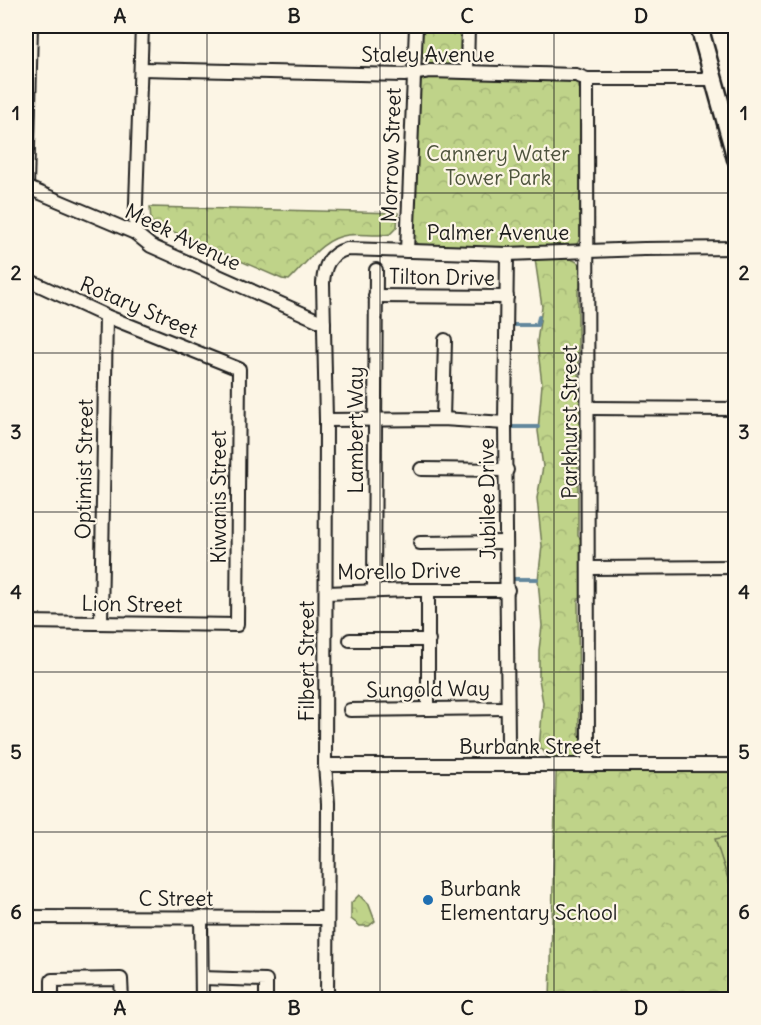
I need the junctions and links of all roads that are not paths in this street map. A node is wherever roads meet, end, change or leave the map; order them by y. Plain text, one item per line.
1 (31, 26) edge
2 (142, 26) edge
3 (416, 26) edge
4 (468, 26) edge
5 (699, 26) edge
6 (141, 69) junction
7 (466, 72) junction
8 (414, 73) junction
9 (586, 79) junction
10 (713, 79) junction
11 (735, 159) edge
12 (26, 187) edge
13 (135, 233) junction
14 (735, 248) edge
15 (587, 250) junction
16 (407, 251) junction
17 (507, 254) junction
18 (375, 270) dead end
19 (26, 279) edge
20 (375, 296) junction
21 (507, 297) junction
22 (106, 316) junction
23 (324, 323) junction
24 (445, 340) dead end
25 (239, 369) joint
26 (589, 408) junction
27 (735, 409) edge
28 (375, 419) junction
29 (443, 419) junction
30 (326, 420) junction
31 (505, 423) junction
32 (421, 469) dead end
33 (507, 470) junction
34 (506, 542) junction
35 (420, 543) dead end
36 (735, 567) edge
37 (589, 568) junction
38 (374, 590) junction
39 (428, 590) junction
40 (508, 590) junction
41 (326, 592) junction
42 (26, 622) edge
43 (102, 622) junction
44 (237, 625) joint
45 (350, 640) dead end
46 (429, 640) junction
47 (428, 708) junction
48 (506, 708) junction
49 (350, 710) dead end
50 (508, 743) dead end
51 (325, 765) junction
52 (588, 765) junction
53 (735, 765) edge
54 (26, 917) edge
55 (201, 917) junction
56 (326, 918) junction
57 (202, 978) junction
58 (52, 999) edge
59 (122, 999) edge
60 (202, 999) edge
61 (266, 999) edge
62 (327, 999) edge

1 - 12 street
2 - 6 street
3 - 8 street, Morrow Street
4 - 7 street
5 - 10 street
6 - 8 street, Staley Avenue
6 - 13 street
7 - 8 street, Staley Avenue
7 - 9 street, Staley Avenue
8 - 16 street, Morrow Street
9 - 10 street, Staley Avenue
9 - 15 street, Parkhurst Street
10 - 11 street
12 - 13 street, Meek Avenue
13 - 23 street, Meek Avenue
14 - 15 street, Palmer Avenue
15 - 17 street, Palmer Avenue
15 - 26 street, Parkhurst Street
16 - 17 street, Palmer Avenue
16 - 23 street, Palmer Avenue
17 - 21 street, Jubilee Drive
18 - 20 street, Lambert Way
19 - 22 street, Rotary Street
20 - 21 street, Tilton Drive
20 - 28 street, Lambert Way
21 - 31 street, Jubilee Drive
22 - 25 street, Rotary Street
22 - 43 street, Optimist Street
23 - 30 street, Filbert Street
24 - 29 street
25 - 44 street, Kiwanis Street
26 - 27 street
26 - 37 street, Parkhurst Street
28 - 29 street
28 - 30 street
28 - 38 street, Lambert Way
29 - 31 street
30 - 41 street, Filbert Street
31 - 33 street, Jubilee Drive
32 - 33 street
33 - 34 street, Jubilee Drive
34 - 35 street
34 - 40 street, Jubilee Drive
36 - 37 street
37 - 52 street, Parkhurst Street
38 - 39 street, Morello Drive
38 - 41 street, Morello Drive
39 - 40 street, Morello Drive
39 - 46 street
40 - 48 street, Jubilee Drive
41 - 51 street, Filbert Street
42 - 43 street, Lion Street
43 - 44 street, Lion Street
45 - 46 street
46 - 47 street
47 - 48 street, Sungold Way
47 - 49 street, Sungold Way
48 - 50 street, Jubilee Drive
51 - 52 street, Burbank Street
51 - 56 street, Filbert Street
52 - 53 street, Burbank Street
54 - 55 street, C Street
55 - 56 street, C Street
55 - 57 street
56 - 62 street, Filbert Street
57 - 60 street
57 - 61 street
58 - 59 street

